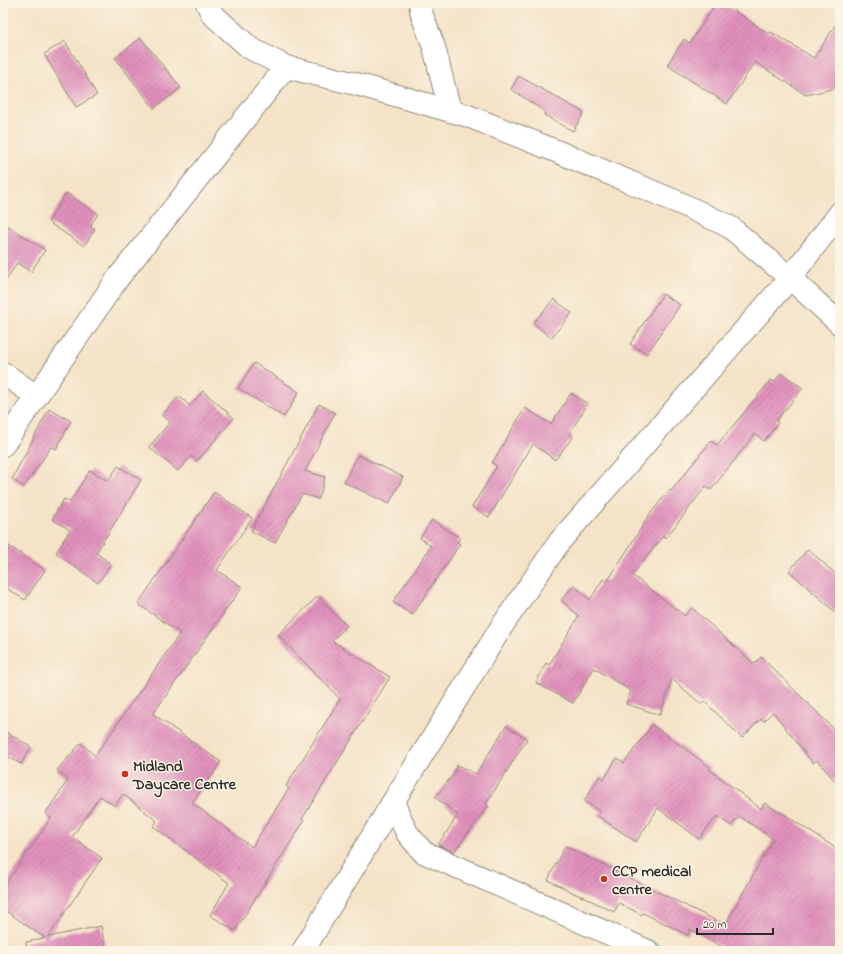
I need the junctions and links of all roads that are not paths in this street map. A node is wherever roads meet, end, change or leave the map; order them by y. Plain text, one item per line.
1 (207, 3) edge
2 (420, 3) edge
3 (286, 67) junction
4 (450, 111) junction
5 (840, 213) edge
6 (790, 278) junction
7 (840, 324) edge
8 (3, 373) edge
9 (36, 396) junction
10 (3, 446) edge
11 (393, 802) junction
12 (303, 951) edge
13 (648, 951) edge

1 - 3 street
2 - 4 street
3 - 4 street
3 - 9 street
4 - 6 street
5 - 6 street
6 - 7 street
6 - 11 street
8 - 9 street
9 - 10 street
11 - 12 street
11 - 13 street

